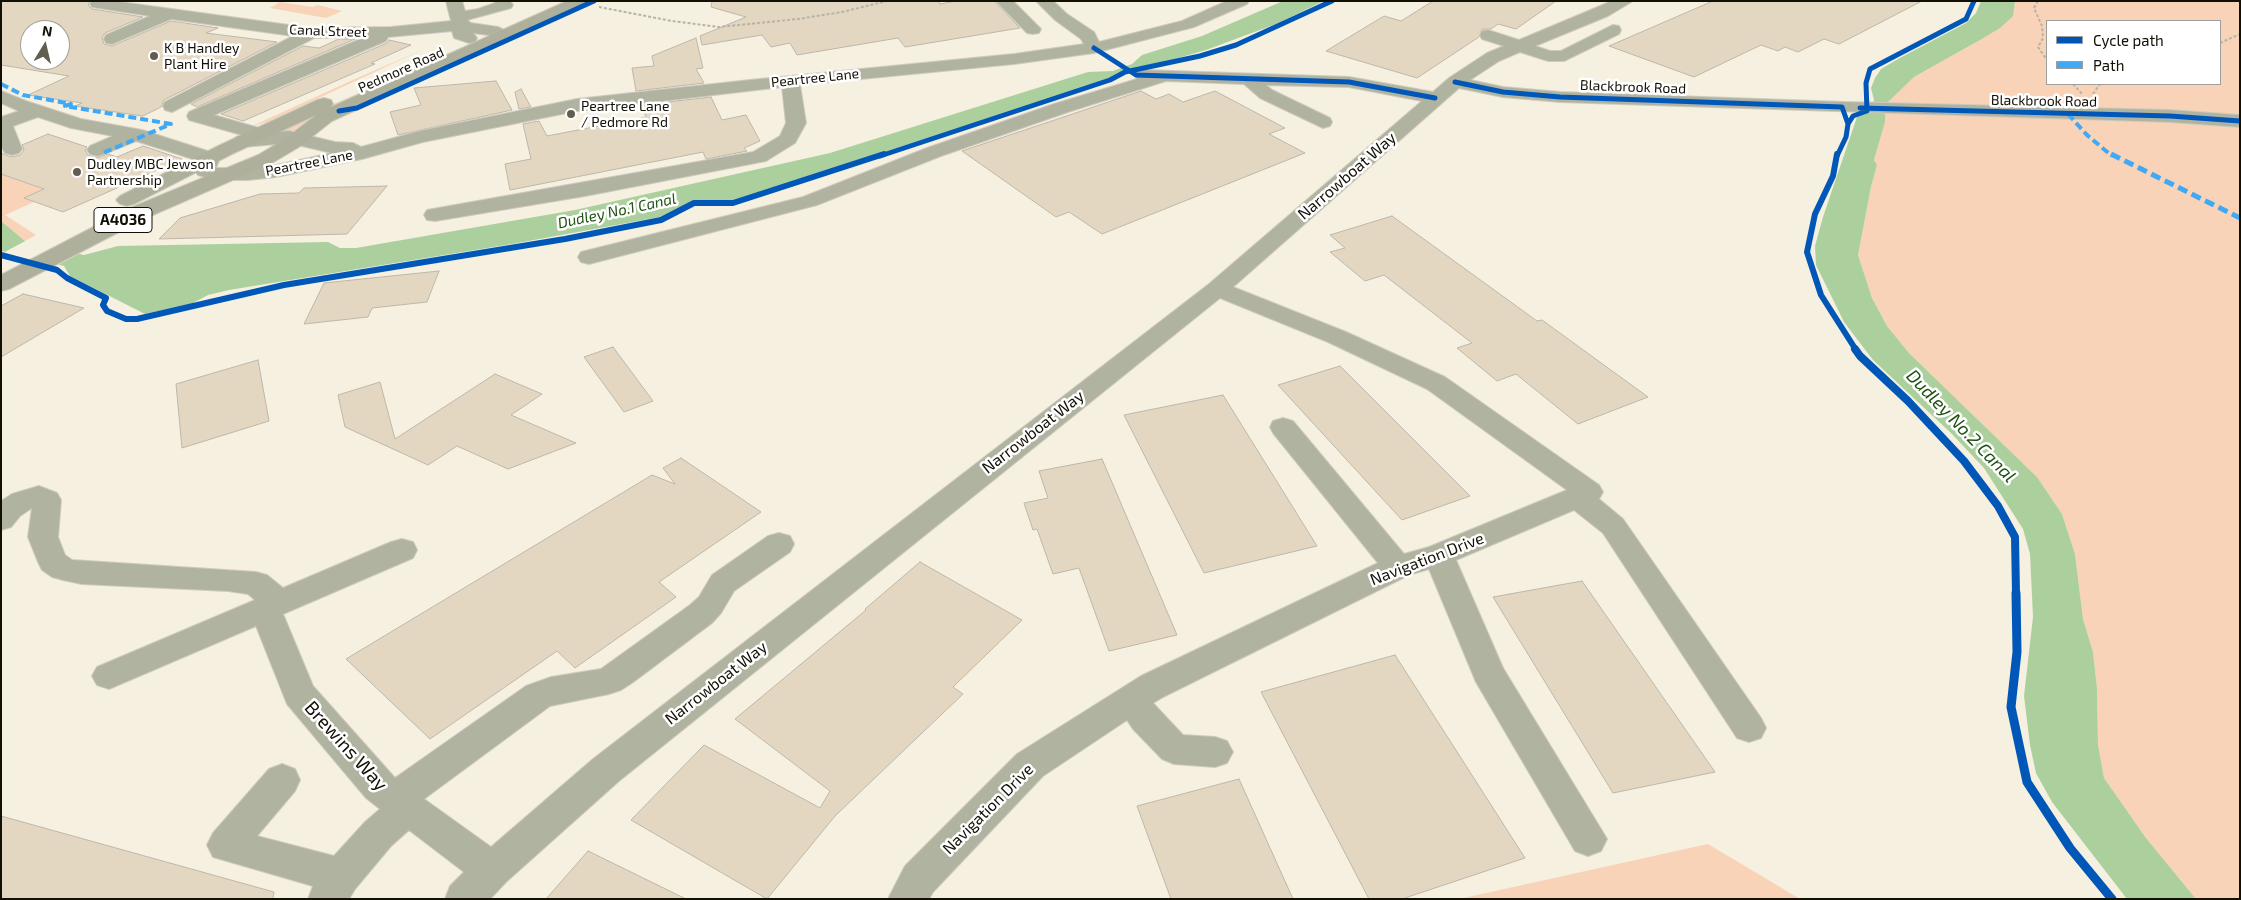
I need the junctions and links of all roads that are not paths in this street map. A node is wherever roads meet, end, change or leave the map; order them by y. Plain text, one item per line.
1 (502, 1) edge
2 (560, 1) edge
3 (1004, 1) edge
4 (1044, 1) edge
5 (1625, 1) edge
6 (1240, 2) edge
7 (104, 4) edge
8 (588, 4) edge
9 (166, 8) edge
10 (146, 12) junction
11 (457, 14) edge
12 (184, 17) junction
13 (129, 19) dead end
14 (1032, 29) dead end
15 (233, 30) junction
16 (390, 32) junction
17 (1583, 33) junction
18 (497, 34) junction
19 (214, 35) dead end
20 (1488, 35) dead end
21 (295, 38) junction
22 (472, 39) junction
23 (1521, 46) junction
24 (1094, 48) junction
25 (311, 54) dead end
26 (243, 57) dead end
27 (1136, 75) dead end
28 (1161, 77) junction
29 (1248, 78) junction
30 (790, 81) junction
31 (1445, 90) junction
32 (6, 102) edge
33 (172, 106) dead end
34 (38, 111) junction
35 (2240, 120) edge
36 (1323, 122) dead end
37 (92, 127) junction
38 (134, 134) junction
39 (251, 137) junction
40 (298, 138) junction
41 (62, 139) dead end
42 (384, 146) junction
43 (12, 149) dead end
44 (97, 150) dead end
45 (217, 154) junction
46 (233, 174) junction
47 (435, 215) dead end
48 (589, 257) dead end
49 (11, 269) edge
50 (1, 284) edge
51 (1217, 289) junction
52 (1283, 427) dead end
53 (1579, 498) junction
54 (1, 520) edge
55 (779, 544) dead end
56 (402, 550) dead end
57 (1440, 555) junction
58 (1398, 567) junction
59 (272, 606) junction
60 (109, 676) dead end
61 (1132, 699) junction
62 (1749, 728) dead end
63 (1215, 752) dead end
64 (282, 780) dead end
65 (402, 804) junction
66 (1588, 838) dead end
67 (492, 870) junction
68 (334, 888) edge
69 (464, 899) edge
70 (907, 899) edge

1 - 11 street
2 - 18 highway, Pedmore Road / A4036
3 - 14 street
4 - 24 street
5 - 17 street, Narrowboat Way
6 - 24 street, Peartree Lane
7 - 10 street
8 - 18 highway, Pedmore Road / A4036
9 - 10 street
9 - 12 street
9 - 12 street
10 - 13 street
11 - 16 street, Canal Street
11 - 18 street, Canal Street
11 - 22 street
12 - 15 street
15 - 19 street
15 - 21 street, Canal Street
16 - 21 street, Canal Street
16 - 39 street
17 - 23 street, Narrowboat Way
17 - 23 street
18 - 22 highway, Pedmore Road / A4036
18 - 40 highway, Pedmore Road / A4036
20 - 23 street
21 - 25 street
21 - 26 street
21 - 33 street
22 - 39 highway, Pedmore Road / A4036
23 - 31 street, Narrowboat Way
24 - 30 street, Peartree Lane
27 - 28 street, Blackbrook Road
28 - 29 street, Blackbrook Road
28 - 48 street
29 - 31 street, Blackbrook Road
29 - 36 street
30 - 42 street, Peartree Lane
30 - 47 street
31 - 35 street, Blackbrook Road
31 - 51 street, Narrowboat Way
32 - 34 street
34 - 37 street
34 - 43 street
37 - 38 street
37 - 41 street
38 - 44 street
38 - 45 street
39 - 40 street, Peartree Lane
39 - 45 highway, A4036
40 - 42 street, Peartree Lane
40 - 46 highway, A4036
42 - 46 street, Peartree Lane
45 - 46 street, Peartree Lane
45 - 49 highway, A4036
46 - 49 highway, A4036
49 - 50 highway, A4036
51 - 53 street
51 - 67 street, Narrowboat Way
52 - 58 street
53 - 57 street, Navigation Drive
53 - 62 street
54 - 59 street
55 - 65 street
56 - 59 street
57 - 58 street, Navigation Drive
57 - 66 street
58 - 61 street, Navigation Drive
59 - 60 street
59 - 65 street, Brewins Way
61 - 63 street
61 - 70 street, Navigation Drive
64 - 68 street
65 - 67 street, Brewins Way
65 - 68 street
67 - 69 street, Narrowboat Way

